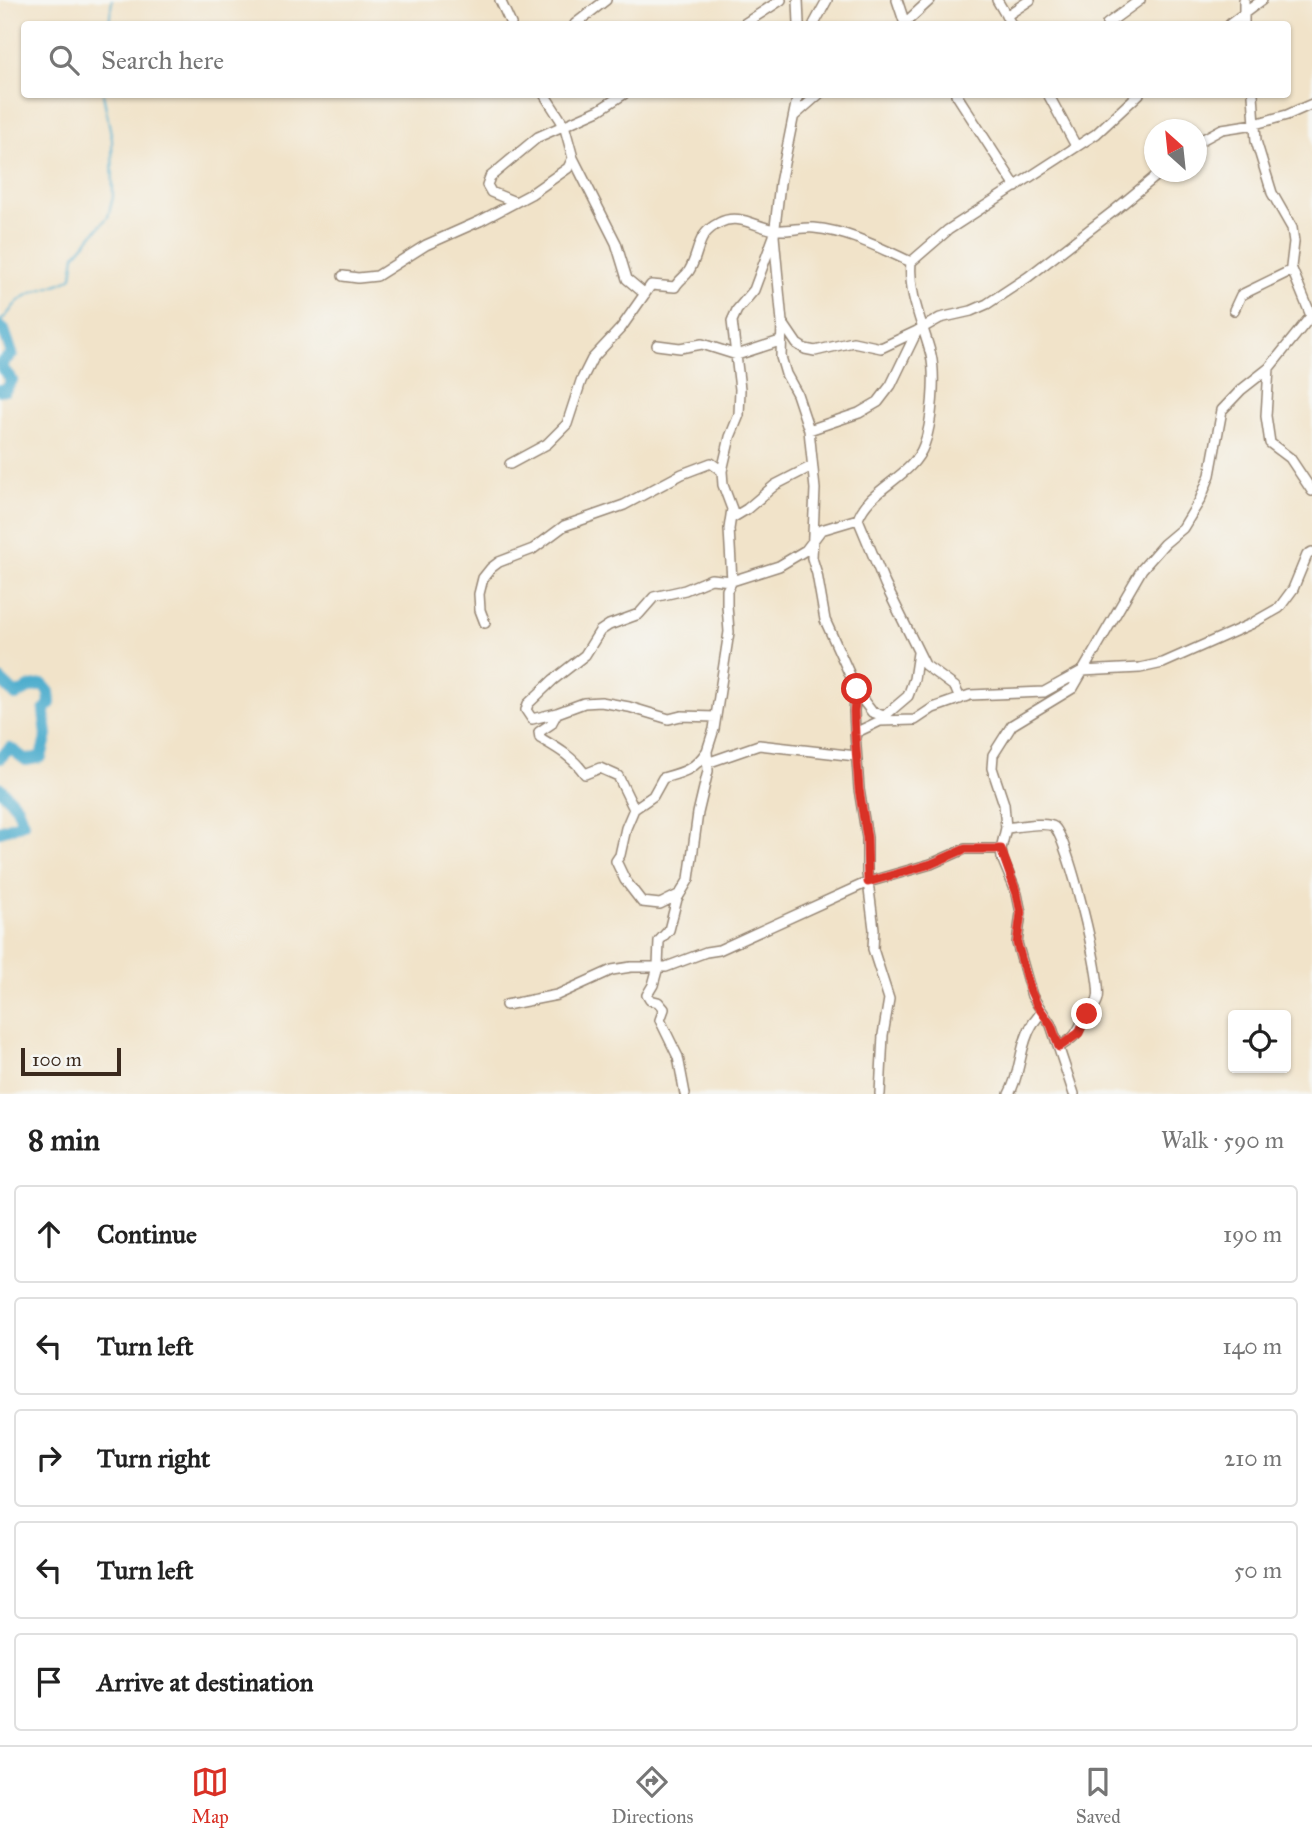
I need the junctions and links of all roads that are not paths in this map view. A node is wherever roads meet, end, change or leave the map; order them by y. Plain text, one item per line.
1 (500, 0) edge
2 (606, 0) edge
3 (781, 0) edge
4 (798, 0) edge
5 (827, 0) edge
6 (897, 0) edge
7 (930, 0) edge
8 (997, 0) edge
9 (1030, 0) edge
10 (1140, 0) edge
11 (1244, 0) edge
12 (1262, 0) edge
13 (1244, 13) junction
14 (1008, 20) edge
15 (510, 21) edge
16 (579, 21) edge
17 (749, 21) edge
18 (799, 21) edge
19 (816, 21) edge
20 (903, 21) edge
21 (907, 21) edge
22 (1111, 21) edge
23 (1234, 21) edge
24 (1244, 21) edge
25 (547, 98) edge
26 (618, 98) edge
27 (797, 98) edge
28 (814, 98) edge
29 (959, 98) edge
30 (1050, 98) edge
31 (1135, 98) edge
32 (1253, 98) edge
33 (1312, 104) edge
34 (793, 117) junction
35 (1255, 124) junction
36 (564, 125) junction
37 (1207, 137) edge
38 (1076, 146) junction
39 (573, 158) junction
40 (1149, 182) edge
41 (1016, 187) junction
42 (515, 202) junction
43 (775, 233) junction
44 (911, 262) junction
45 (1292, 270) junction
46 (343, 276) dead end
47 (645, 294) junction
48 (1234, 310) dead end
49 (1311, 317) edge
50 (782, 323) junction
51 (920, 330) junction
52 (780, 341) junction
53 (657, 345) dead end
54 (737, 355) junction
55 (1269, 368) junction
56 (809, 430) junction
57 (510, 464) dead end
58 (812, 466) junction
59 (722, 471) junction
60 (794, 475) junction
61 (815, 489) junction
62 (1312, 491) edge
63 (732, 518) junction
64 (858, 519) junction
65 (813, 539) junction
66 (1312, 552) edge
67 (732, 581) junction
68 (485, 623) dead end
69 (918, 653) junction
70 (1082, 671) junction
71 (857, 689) junction
72 (960, 699) junction
73 (557, 713) junction
74 (716, 717) junction
75 (882, 718) junction
76 (855, 733) junction
77 (707, 751) junction
78 (856, 756) junction
79 (707, 763) junction
80 (634, 809) junction
81 (1006, 828) junction
82 (1001, 849) junction
83 (868, 882) junction
84 (680, 894) junction
85 (657, 969) junction
86 (506, 1005) dead end
87 (1041, 1012) junction
88 (1059, 1047) junction
89 (685, 1094) edge
90 (880, 1094) edge
91 (1009, 1094) edge
92 (1074, 1094) edge

1 - 15 street
2 - 16 street
3 - 17 street
4 - 18 street
5 - 19 street
6 - 20 street
7 - 21 street
8 - 14 street
9 - 14 street
10 - 22 street
11 - 13 street
12 - 13 street
13 - 23 street
13 - 24 street
25 - 36 street
26 - 36 street
27 - 34 street
28 - 34 street
29 - 41 street
30 - 38 street
31 - 38 street
32 - 35 street
33 - 35 street
34 - 43 street
35 - 37 street
35 - 45 street
36 - 39 street
36 - 42 street
38 - 41 street
39 - 42 street
39 - 47 street
40 - 51 street
41 - 44 street
42 - 46 street
43 - 44 street
43 - 47 street
43 - 50 street
43 - 54 street
44 - 51 street
45 - 48 street
45 - 49 street
47 - 57 street
49 - 55 street
50 - 51 street
50 - 52 street
51 - 56 street
51 - 64 street
52 - 54 street
52 - 56 street
53 - 54 street
54 - 59 street
55 - 62 street
55 - 70 street
56 - 58 street
58 - 60 street
58 - 61 street
59 - 63 street
59 - 68 street
60 - 61 street
60 - 63 street
61 - 65 street
63 - 67 street
64 - 65 street
64 - 69 street
65 - 67 street
65 - 71 street
66 - 70 street
67 - 73 street
67 - 74 street
69 - 72 street
69 - 75 street
70 - 72 street
70 - 81 street
71 - 75 street
71 - 76 street
72 - 75 street
73 - 74 street
73 - 80 street
74 - 77 street
75 - 76 street
76 - 78 street
77 - 79 street
77 - 80 street
78 - 79 street
78 - 83 street
79 - 84 street
80 - 84 street
81 - 82 street
81 - 88 street
82 - 83 street
82 - 87 street
83 - 85 street
83 - 90 street
84 - 85 street
85 - 86 street
85 - 89 street
87 - 88 street
87 - 91 street
88 - 92 street

